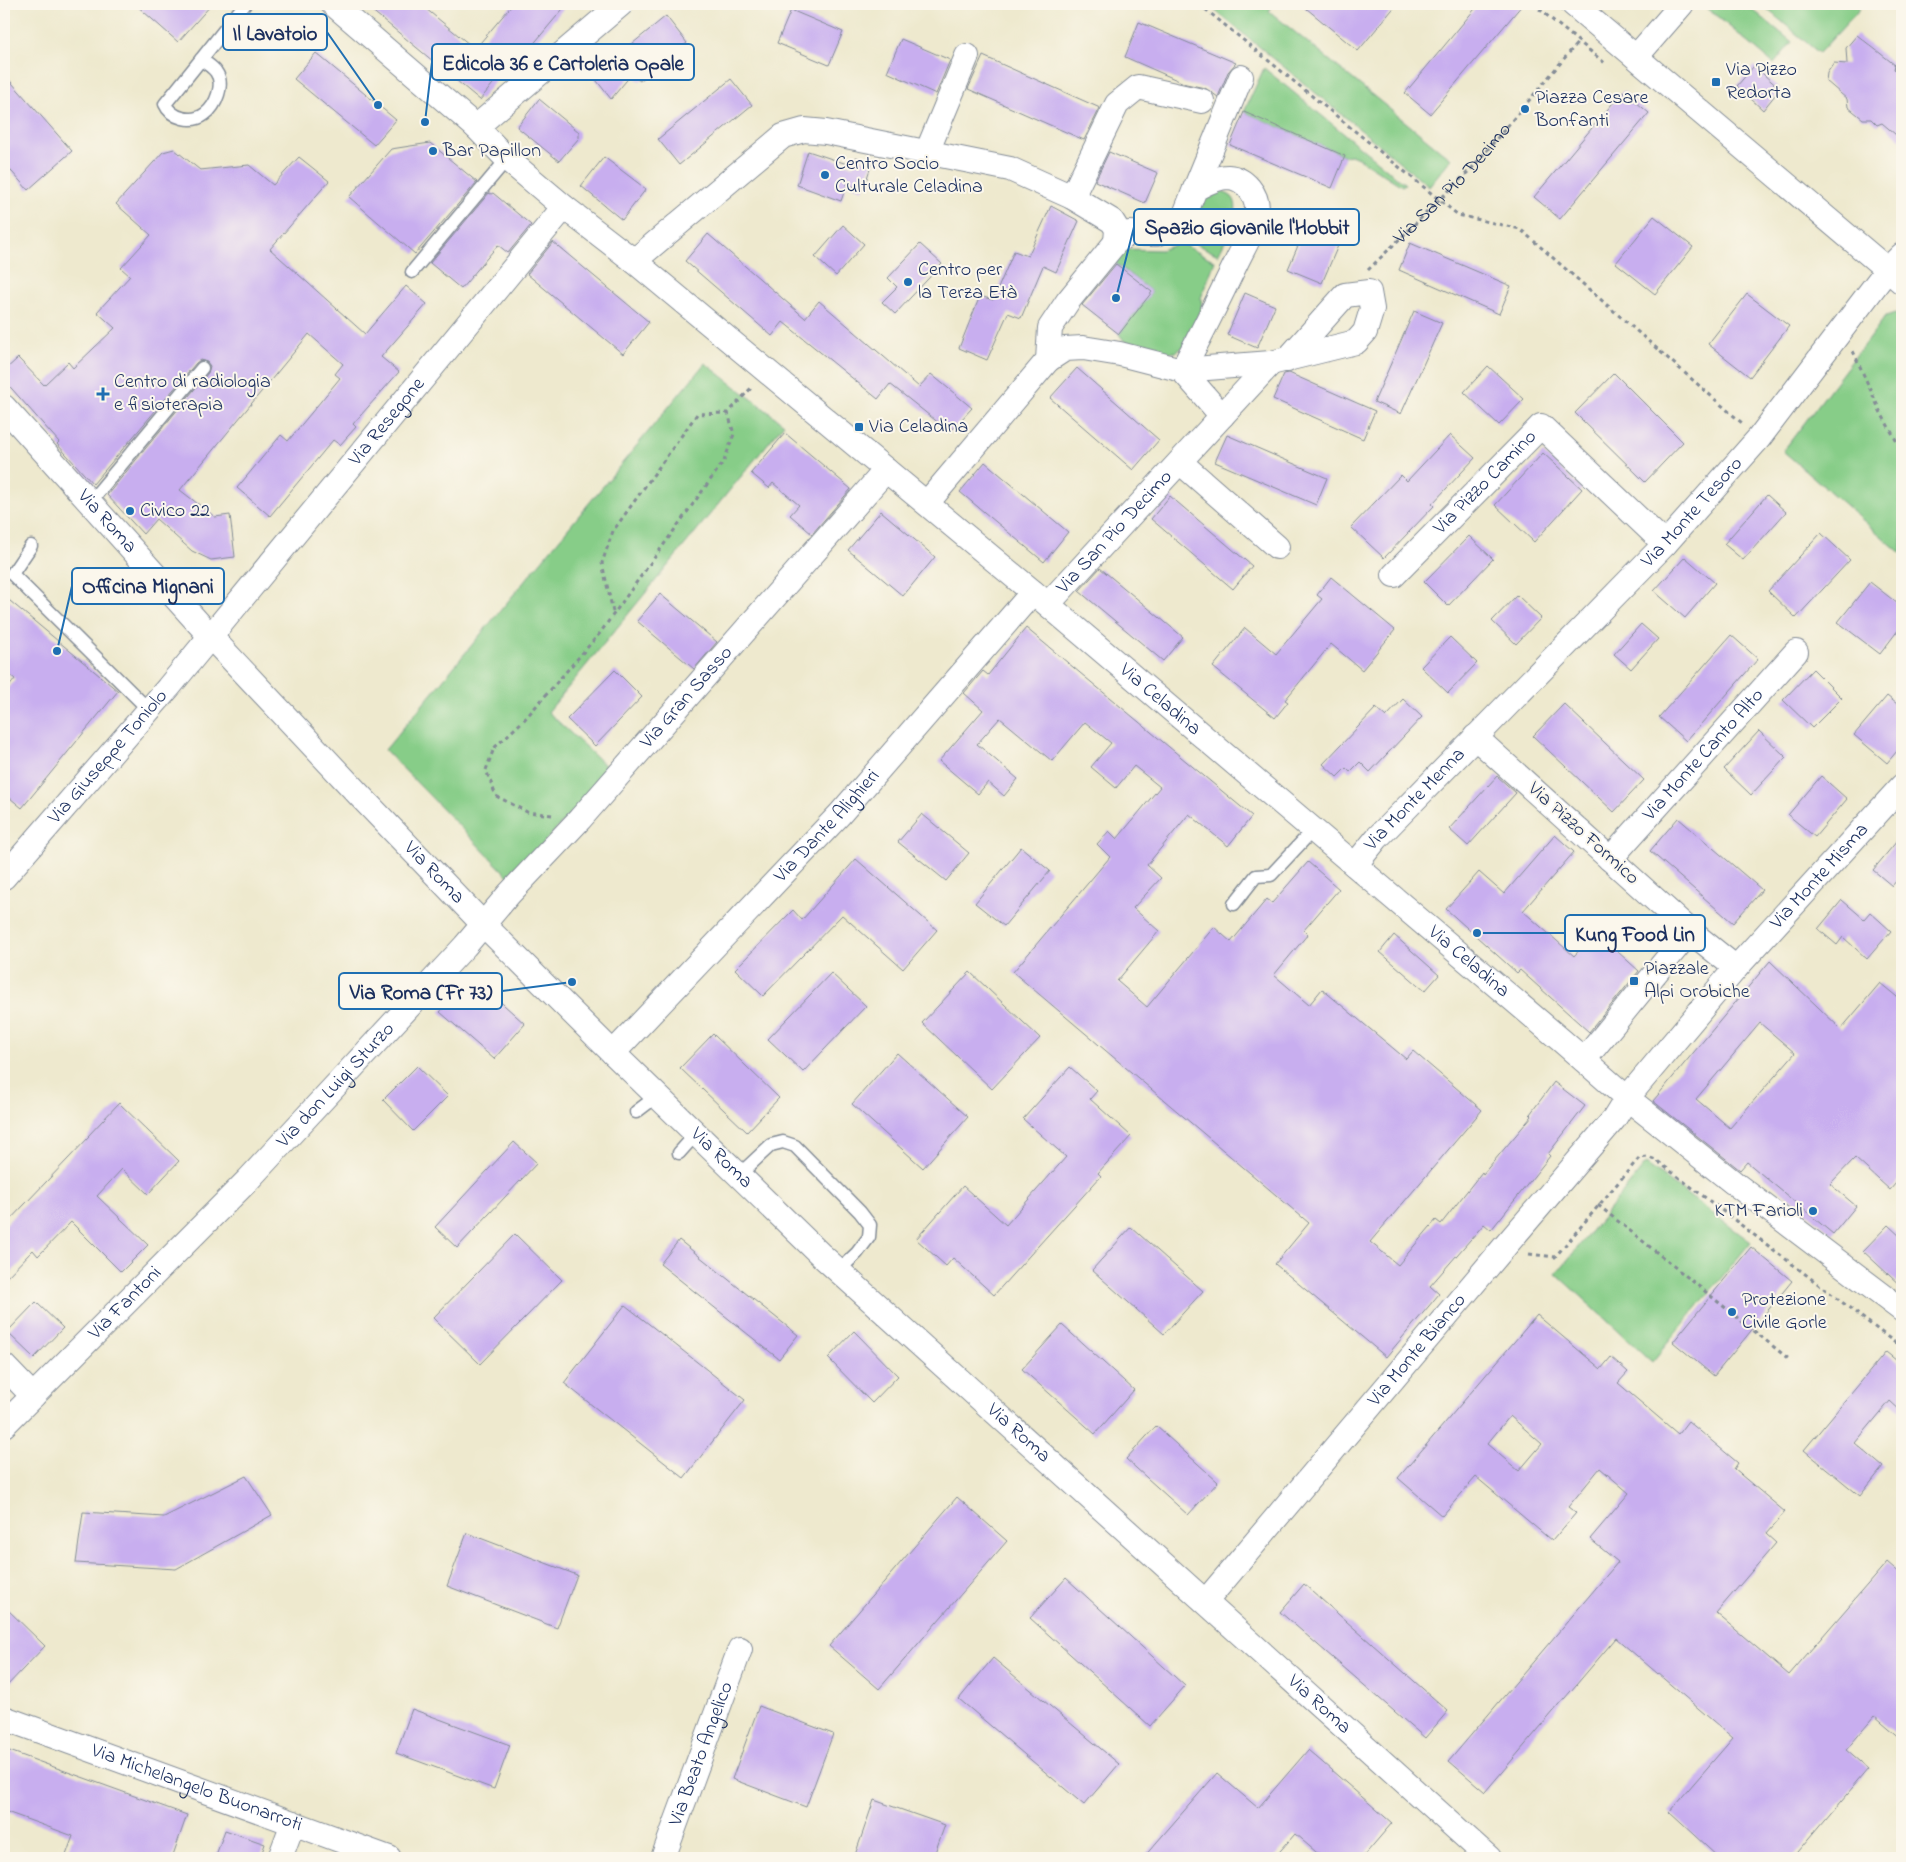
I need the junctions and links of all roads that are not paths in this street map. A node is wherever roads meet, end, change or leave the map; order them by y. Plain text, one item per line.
1 (245, 4) edge
2 (333, 4) edge
3 (621, 4) edge
4 (1573, 4) edge
5 (1682, 4) edge
6 (967, 56) dead end
7 (1636, 57) junction
8 (201, 59) junction
9 (1242, 77) dead end
10 (1202, 101) dead end
11 (476, 127) junction
12 (927, 152) junction
13 (507, 159) junction
14 (1196, 189) junction
15 (1072, 197) junction
16 (564, 206) junction
17 (1116, 242) junction
18 (634, 261) junction
19 (1897, 269) edge
20 (412, 272) dead end
21 (1048, 360) junction
22 (1279, 362) junction
23 (202, 368) dead end
24 (1182, 370) junction
25 (4, 407) edge
26 (1222, 416) junction
27 (1180, 462) junction
28 (886, 470) junction
29 (90, 502) junction
30 (927, 503) junction
31 (1665, 544) junction
32 (31, 546) dead end
33 (1277, 546) dead end
34 (1394, 575) dead end
35 (1040, 598) junction
36 (210, 636) junction
37 (1796, 652) dead end
38 (149, 710) junction
39 (1475, 737) junction
40 (1902, 786) edge
41 (1313, 830) junction
42 (1610, 859) junction
43 (1355, 865) junction
44 (4, 878) edge
45 (1234, 904) dead end
46 (484, 924) junction
47 (1690, 931) junction
48 (1736, 968) junction
49 (614, 1053) junction
50 (1584, 1060) junction
51 (657, 1096) junction
52 (1627, 1098) junction
53 (636, 1112) dead end
54 (696, 1134) junction
55 (679, 1153) dead end
56 (739, 1175) junction
57 (248, 1180) joint
58 (838, 1271) junction
59 (1902, 1310) edge
60 (4, 1366) edge
61 (33, 1396) junction
62 (4, 1425) edge
63 (1206, 1601) junction
64 (740, 1649) dead end
65 (4, 1718) edge
66 (293, 1824) junction
67 (280, 1858) edge
68 (390, 1858) edge
69 (663, 1858) edge
70 (1489, 1858) edge

1 - 8 lane
2 - 11 street, Via Celadina
3 - 11 street
4 - 7 street
5 - 7 street
6 - 12 street
7 - 19 street
8 - 8 lane
9 - 14 street
10 - 15 street
11 - 13 street, Via Celadina
12 - 15 street
12 - 18 street
13 - 16 street, Via Celadina
13 - 20 lane
14 - 17 street
14 - 24 street
15 - 17 street
16 - 18 street, Via Celadina
16 - 36 street, Via Resegone
17 - 21 street
18 - 28 street, Via Celadina
19 - 31 street, Via Monte Tesoro
21 - 24 street
21 - 30 street
22 - 22 street, Via San Pio Decimo
22 - 24 street
22 - 26 street, Via San Pio Decimo
23 - 29 lane
24 - 26 street
25 - 29 street, Via Roma
26 - 27 street, Via San Pio Decimo
27 - 33 street, Via San Pio Decimo
27 - 35 street, Via San Pio Decimo
28 - 30 street, Via Celadina
28 - 46 street, Via Gran Sasso
29 - 36 street, Via Roma
30 - 35 street, Via Celadina
31 - 34 street, Via Pizzo Camino
31 - 39 street, Via Monte Tesoro
32 - 38 lane
35 - 41 street, Via Celadina
35 - 49 street, Via Dante Alighieri
36 - 38 street, Via Giuseppe Toniolo
36 - 46 street, Via Roma
37 - 42 street, Via Monte Canto Alto
38 - 44 street, Via Giuseppe Toniolo
39 - 42 street, Via Pizzo Formico
39 - 43 street, Via Monte Menna
40 - 48 street, Via Monte Misma
41 - 43 street, Via Celadina
41 - 45 lane
42 - 47 street, Via Pizzo Formico
43 - 50 street, Via Celadina
46 - 49 street, Via Roma
46 - 57 street, Via don Luigi Sturzo
47 - 48 street, Via Pizzo Formico
47 - 50 street
48 - 52 street, Via Monte Misma
49 - 51 street, Via Roma
50 - 52 street, Via Celadina
51 - 53 lane
51 - 54 street, Via Roma
52 - 59 street, Via Celadina
52 - 63 street, Via Monte Bianco
54 - 55 lane
54 - 56 street, Via Roma
56 - 58 street, Via Roma
56 - 58 lane
57 - 61 street, Via Fantoni
58 - 63 street, Via Roma
60 - 61 street
61 - 62 street, Via Fantoni
63 - 70 street, Via Roma
64 - 69 street, Via Beato Angelico
65 - 66 street, Via Michelangelo Buonarroti
66 - 67 street
66 - 68 street, Via Michelangelo Buonarroti

